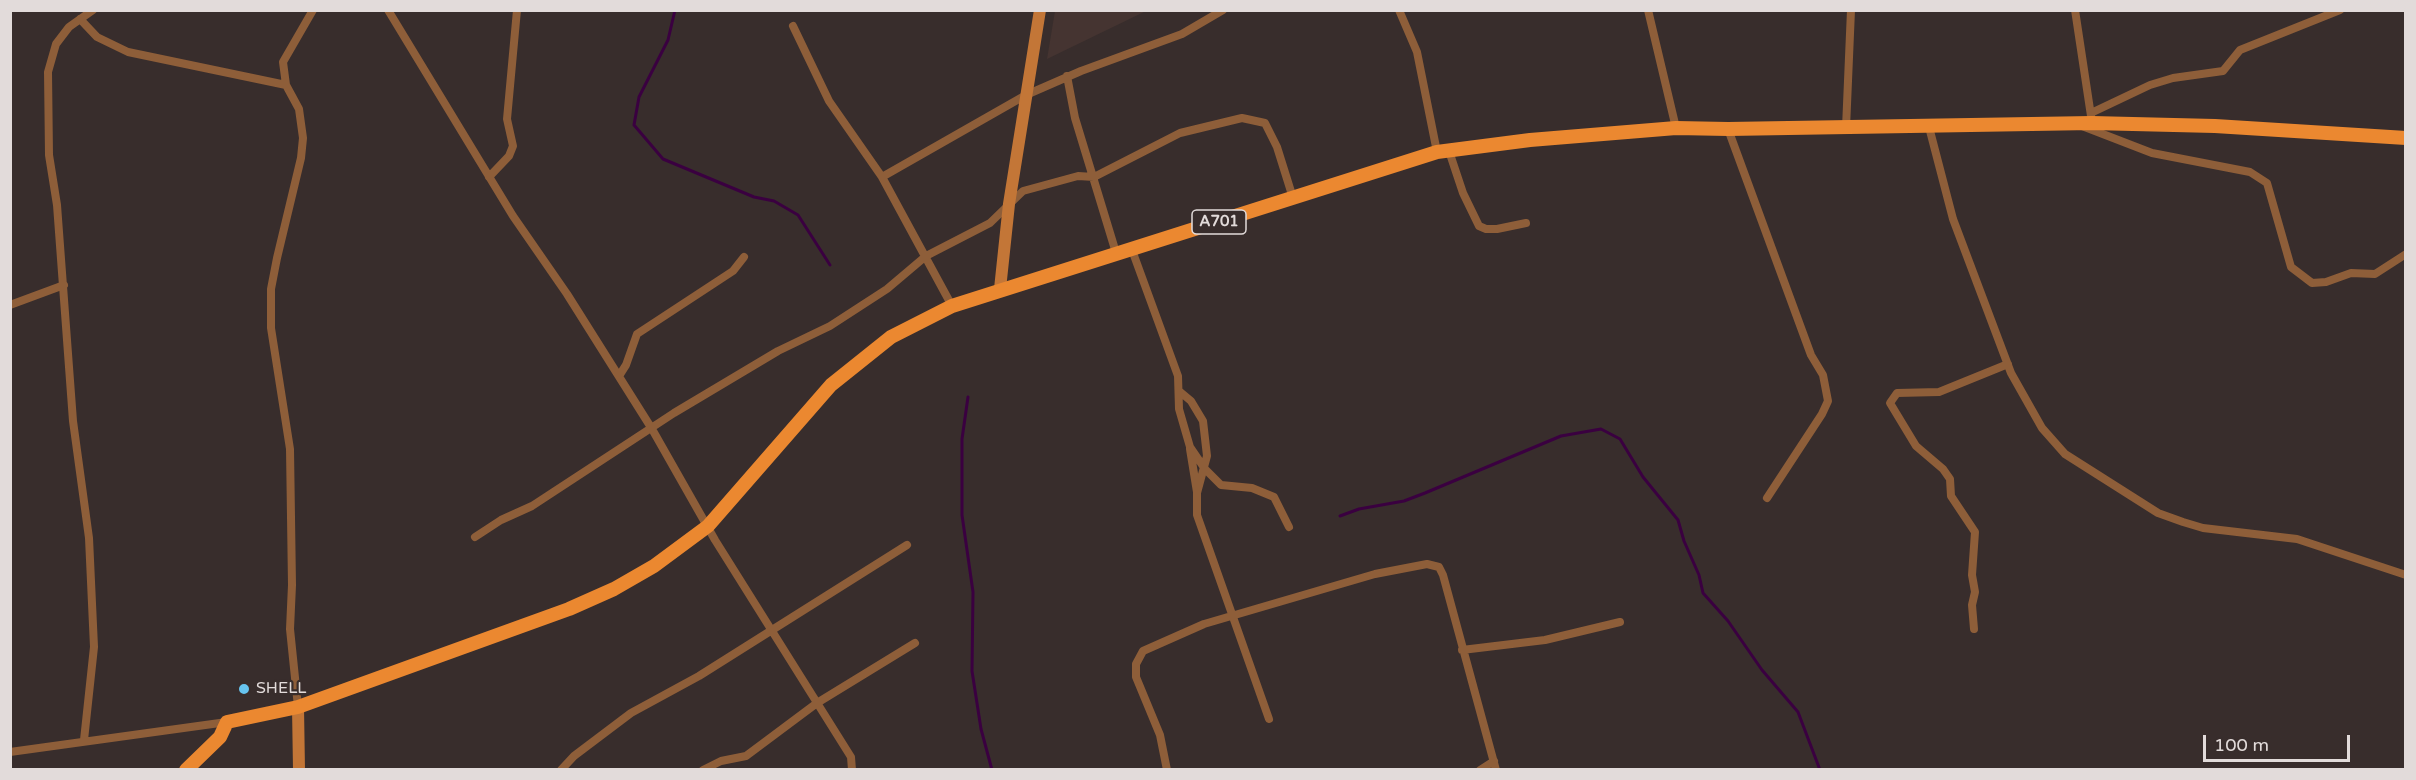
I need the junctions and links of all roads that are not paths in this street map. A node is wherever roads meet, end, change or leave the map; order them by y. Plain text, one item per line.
1 (93, 10) edge
2 (313, 10) edge
3 (388, 10) edge
4 (517, 10) edge
5 (1040, 10) edge
6 (1223, 10) edge
7 (1399, 10) edge
8 (1648, 10) edge
9 (1851, 10) edge
10 (2075, 10) edge
11 (2340, 10) edge
12 (80, 19) junction
13 (793, 26) dead end
14 (1067, 76) junction
15 (286, 85) junction
16 (1026, 94) junction
17 (2091, 118) junction
18 (2075, 123) junction
19 (1929, 127) junction
20 (1676, 128) junction
21 (1846, 128) junction
22 (1728, 129) junction
23 (2406, 138) edge
24 (1443, 152) junction
25 (489, 177) junction
26 (882, 177) junction
27 (1094, 177) junction
28 (1293, 198) junction
29 (1009, 204) junction
30 (1527, 223) dead end
31 (1132, 250) junction
32 (2406, 254) edge
33 (926, 256) junction
34 (1117, 256) junction
35 (744, 257) dead end
36 (63, 285) junction
37 (1000, 289) junction
38 (10, 305) edge
39 (952, 306) junction
40 (2008, 364) junction
41 (619, 376) junction
42 (1179, 391) junction
43 (652, 429) junction
44 (1190, 447) junction
45 (1205, 469) junction
46 (1197, 493) junction
47 (1767, 498) dead end
48 (708, 526) junction
49 (1289, 527) dead end
50 (475, 537) dead end
51 (907, 545) dead end
52 (2406, 576) edge
53 (1231, 615) junction
54 (1620, 622) dead end
55 (772, 629) junction
56 (1974, 629) dead end
57 (915, 643) dead end
58 (1462, 650) junction
59 (817, 703) junction
60 (298, 707) junction
61 (1269, 719) dead end
62 (227, 723) junction
63 (84, 740) junction
64 (10, 752) edge
65 (1495, 765) edge
66 (186, 770) edge
67 (299, 770) edge
68 (561, 770) edge
69 (703, 770) edge
70 (852, 770) edge
71 (1167, 770) edge
72 (1480, 770) edge

1 - 12 street
2 - 15 street
3 - 25 street
4 - 25 street
5 - 16 street
6 - 14 street
7 - 24 street
8 - 20 street
9 - 21 street
10 - 17 street
11 - 17 street
12 - 15 street
12 - 36 street
13 - 26 street
14 - 16 street
14 - 27 street
15 - 60 street
16 - 26 street
16 - 29 street
17 - 18 main road, A701
17 - 23 main road, A701
18 - 19 main road, A701
18 - 32 street
19 - 21 main road, A701
19 - 40 street
20 - 22 main road, A701
20 - 24 main road, A701
21 - 22 main road, A701
22 - 47 street
24 - 28 main road, A701
24 - 30 street
25 - 41 street
26 - 33 street
27 - 28 street
27 - 29 street
27 - 34 street
28 - 31 main road, A701
29 - 33 street
29 - 37 street
31 - 34 main road, A701
31 - 42 street
33 - 39 street
33 - 43 street
34 - 37 main road, A701
35 - 41 street
36 - 38 street
36 - 63 street
37 - 39 main road, A701
39 - 48 main road, A701
40 - 52 street
40 - 56 street
41 - 43 street
42 - 44 street
42 - 45 street
43 - 48 street
43 - 50 street
44 - 45 street
44 - 46 street
45 - 46 street
45 - 49 street
46 - 53 street
48 - 55 street
48 - 60 main road, A701
51 - 55 street
53 - 58 street
53 - 61 street
53 - 71 street
54 - 58 street
55 - 59 street
55 - 68 street
57 - 59 street
58 - 65 street
59 - 69 street
59 - 70 street
60 - 62 main road, A701
60 - 67 street
62 - 63 street
62 - 66 main road
63 - 64 street
65 - 72 street

